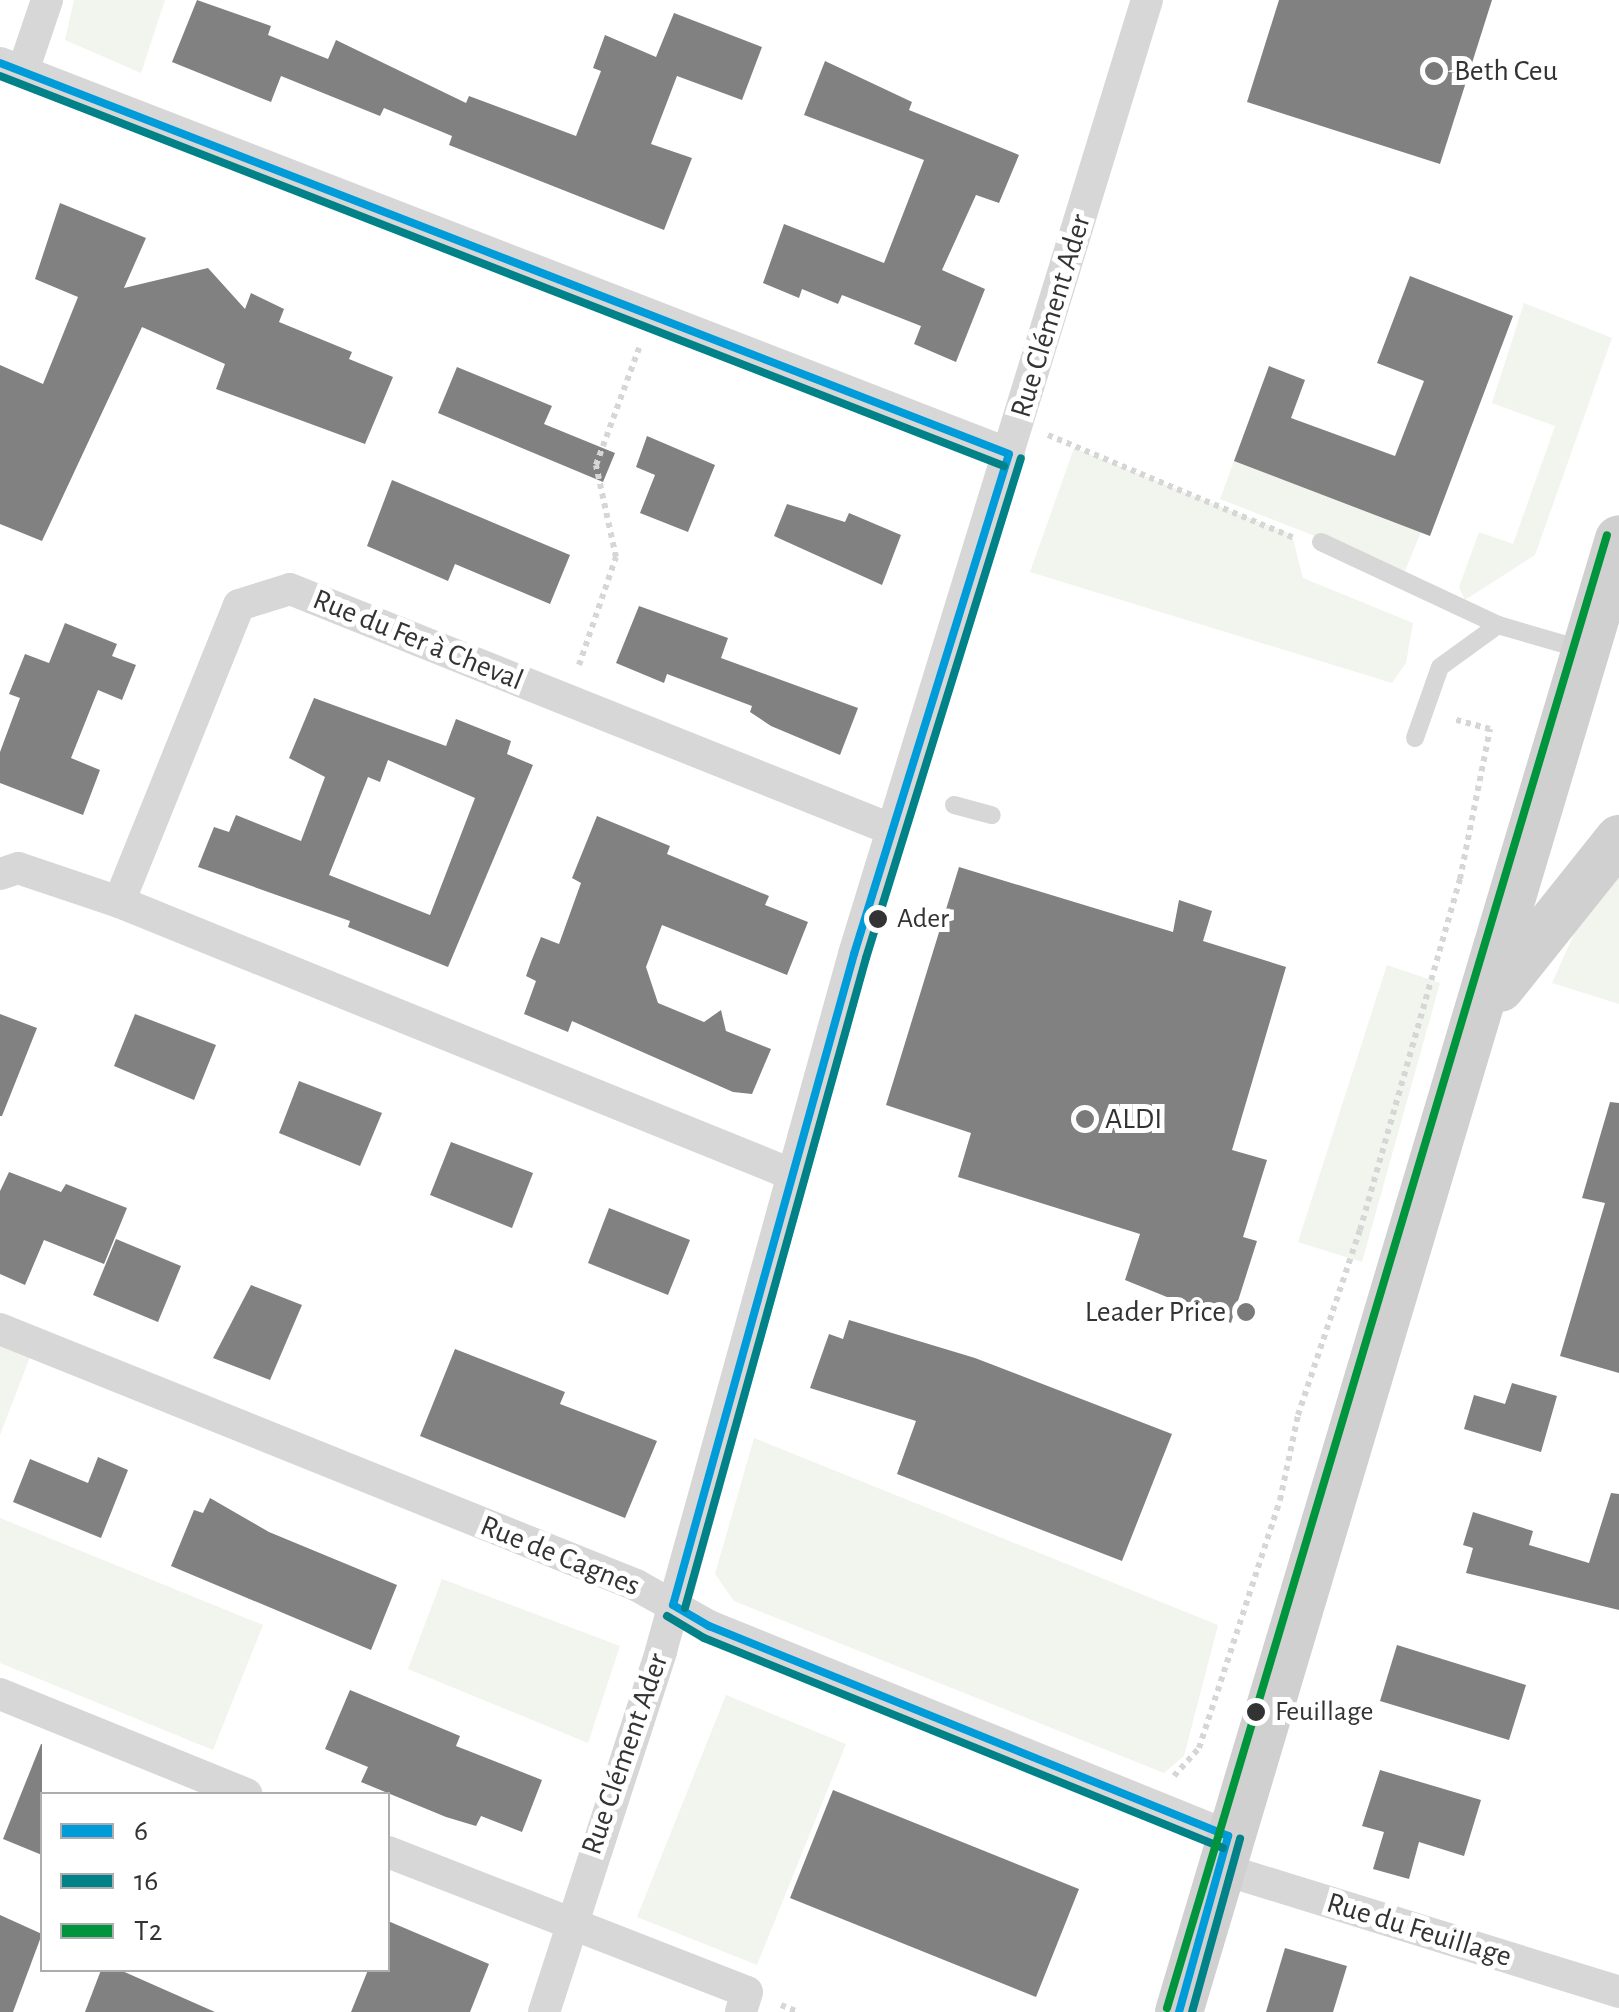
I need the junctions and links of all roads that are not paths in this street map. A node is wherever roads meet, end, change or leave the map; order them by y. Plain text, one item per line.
1 (47, 0) edge
2 (1147, 0) edge
3 (12, 67) edge
4 (1014, 439) junction
5 (1619, 539) edge
6 (1322, 542) road end
7 (1498, 626) junction
8 (1603, 660) edge
9 (1416, 738) dead end
10 (954, 804) dead end
11 (992, 816) dead end
12 (893, 830) junction
13 (1619, 839) edge
14 (0, 874) edge
15 (119, 902) junction
16 (1478, 1019) junction
17 (791, 1174) junction
18 (0, 1329) edge
19 (673, 1605) junction
20 (0, 1694) edge
21 (241, 1792) edge
22 (1223, 1852) junction
23 (390, 1853) edge
24 (569, 1925) junction
25 (1619, 1992) edge
26 (544, 2012) edge
27 (741, 2012) edge
28 (1179, 2012) edge

1 - 3 street
2 - 4 street, Rue Clément Ader
3 - 4 street
4 - 12 street, Rue Clément Ader
5 - 8 main road
6 - 7 lane
7 - 8 lane
7 - 9 lane
8 - 16 main road
10 - 11 lane
12 - 15 street, Rue du Fer à Cheval
12 - 17 street, Rue Clément Ader
13 - 16 main road
14 - 15 street
15 - 17 street
16 - 22 main road
17 - 19 street, Rue Clément Ader
18 - 19 street, Rue de Cagnes
19 - 22 street, Rue de Cagnes
19 - 24 street, Rue Clément Ader
20 - 21 street
22 - 25 street, Rue du Feuillage
22 - 28 main road
23 - 24 street
24 - 26 street, Rue Clément Ader
24 - 27 street

